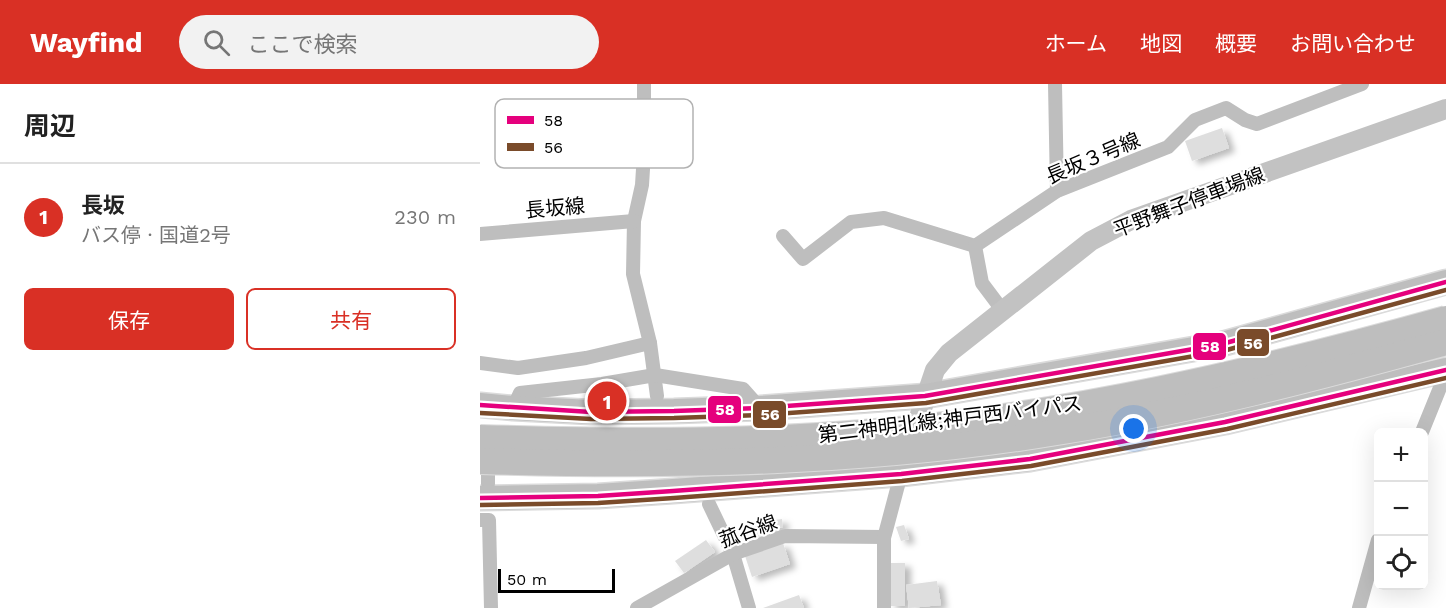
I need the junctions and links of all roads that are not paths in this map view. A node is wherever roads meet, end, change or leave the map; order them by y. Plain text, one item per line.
1 (1055, 84) edge
2 (1362, 84) edge
3 (1446, 109) edge
4 (644, 168) edge
5 (1057, 191) junction
6 (634, 221) junction
7 (480, 234) edge
8 (783, 236) dead end
9 (975, 246) junction
10 (1446, 282) edge
11 (1003, 311) junction
12 (1446, 318) edge
13 (1446, 342) edge
14 (650, 343) junction
15 (480, 363) edge
16 (1446, 372) edge
17 (655, 375) junction
18 (657, 396) dead end
19 (925, 396) junction
20 (480, 405) edge
21 (513, 408) junction
22 (760, 408) junction
23 (661, 425) dead end
24 (1424, 428) edge
25 (677, 448) junction
26 (901, 474) junction
27 (483, 477) edge
28 (699, 478) dead end
29 (709, 504) dead end
30 (884, 537) junction
31 (733, 554) junction
32 (1374, 554) edge
33 (491, 608) edge
34 (637, 608) edge
35 (748, 608) edge
36 (884, 608) edge
37 (1359, 608) edge

1 - 5 street
2 - 5 street, 長坂３号線
3 - 11 main road, 平野舞子停車場線
4 - 6 street
5 - 9 street, 長坂３号線
6 - 7 street, 長坂線
6 - 14 street
8 - 9 street
9 - 11 street
10 - 19 highway
11 - 19 main road, 平野舞子停車場線
12 - 27 highway, 第二神明北線;神戸西バイパス, bridge
13 - 27 highway, 第二神明北線;神戸西バイパス, bridge
14 - 15 street
14 - 17 street
16 - 24 street
16 - 26 highway
17 - 18 street
17 - 21 street
17 - 22 street
19 - 22 highway
19 - 26 main road, 平野舞子停車場線
20 - 21 highway
21 - 22 highway
23 - 25 street
25 - 27 street
25 - 28 street
26 - 27 highway
26 - 30 street
27 - 33 street
29 - 31 street
30 - 31 street, 菰谷線
30 - 36 street
31 - 34 street, 菰谷線
31 - 35 street
32 - 37 street

